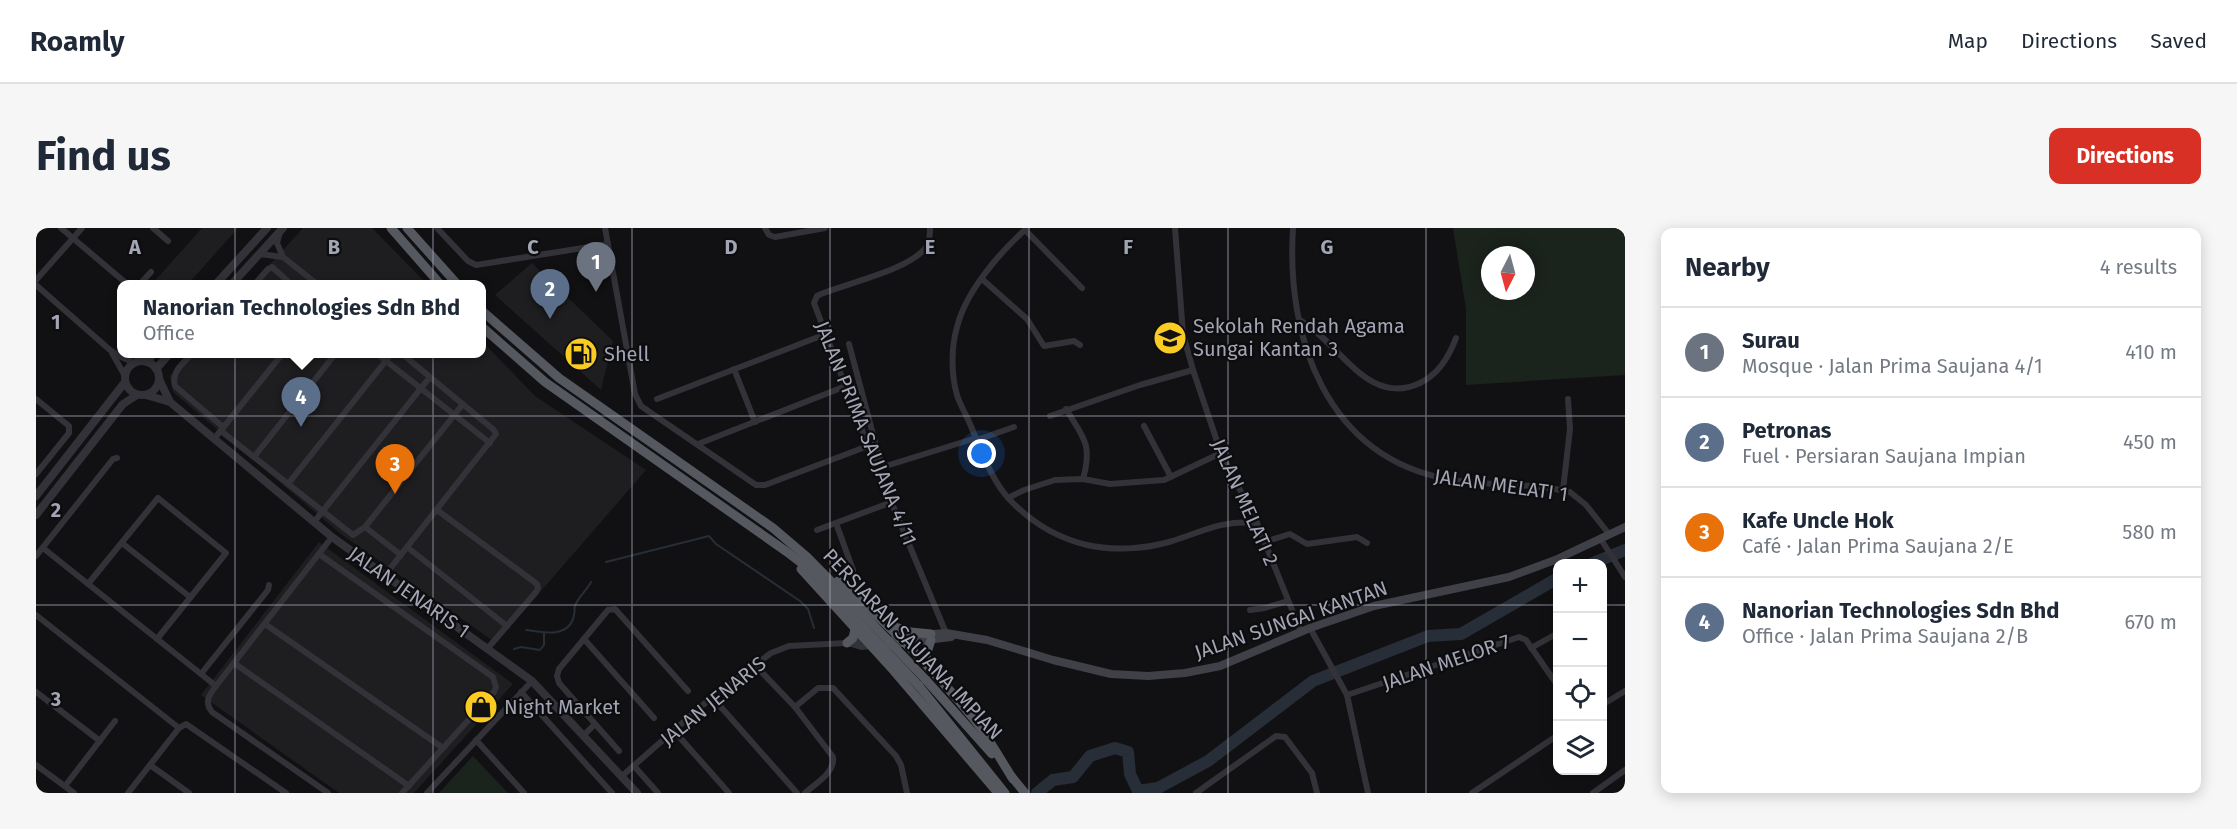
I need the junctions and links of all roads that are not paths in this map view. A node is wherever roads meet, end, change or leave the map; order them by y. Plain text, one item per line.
1 (61, 228) edge
2 (82, 228) edge
3 (153, 228) edge
4 (267, 228) edge
5 (391, 228) edge
6 (407, 228) edge
7 (437, 228) edge
8 (605, 228) edge
9 (825, 228) edge
10 (930, 228) edge
11 (1175, 228) edge
12 (1293, 228) edge
13 (765, 229) edge
14 (1026, 229) edge
15 (281, 230) edge
16 (73, 238) junction
17 (168, 241) dead end
18 (608, 244) junction
19 (260, 254) junction
20 (283, 257) junction
21 (151, 272) dead end
22 (982, 279) junction
23 (36, 280) edge
24 (121, 280) edge
25 (144, 280) edge
26 (220, 280) edge
27 (237, 280) edge
28 (259, 280) edge
29 (286, 280) edge
30 (311, 280) edge
31 (436, 280) edge
32 (453, 280) edge
33 (36, 285) edge
34 (1082, 288) dead end
35 (486, 314) edge
36 (1301, 321) junction
37 (486, 330) edge
38 (826, 334) junction
39 (1456, 338) dead end
40 (849, 344) dead end
41 (1080, 345) dead end
42 (111, 350) junction
43 (117, 354) edge
44 (123, 358) edge
45 (150, 358) edge
46 (166, 358) edge
47 (189, 358) edge
48 (279, 358) edge
49 (333, 358) edge
50 (382, 358) edge
51 (389, 358) edge
52 (406, 358) edge
53 (386, 361) junction
54 (147, 362) junction
55 (135, 363) junction
56 (156, 369) junction
57 (734, 369) junction
58 (1193, 370) junction
59 (430, 377) junction
60 (125, 379) junction
61 (159, 379) junction
62 (846, 386) junction
63 (421, 389) junction
64 (137, 395) junction
65 (147, 395) junction
66 (36, 399) edge
67 (657, 399) dead end
68 (1568, 399) dead end
69 (170, 402) junction
70 (463, 404) junction
71 (1066, 409) junction
72 (454, 415) junction
73 (1050, 416) dead end
74 (755, 422) junction
75 (1144, 426) dead end
76 (1014, 427) dead end
77 (222, 429) junction
78 (214, 439) junction
79 (976, 439) junction
80 (493, 440) junction
81 (698, 444) junction
82 (868, 446) junction
83 (1221, 453) junction
84 (254, 457) junction
85 (117, 459) dead end
86 (36, 474) edge
87 (1171, 477) junction
88 (1083, 478) junction
89 (288, 484) junction
90 (1563, 490) junction
91 (36, 496) edge
92 (1008, 498) junction
93 (892, 502) junction
94 (437, 510) junction
95 (323, 511) junction
96 (36, 515) edge
97 (314, 522) junction
98 (836, 523) junction
99 (1257, 523) junction
100 (1625, 526) edge
101 (365, 527) junction
102 (817, 530) dead end
103 (1609, 534) junction
104 (332, 537) junction
105 (1600, 538) junction
106 (1264, 542) junction
107 (122, 543) junction
108 (1367, 543) dead end
109 (407, 547) junction
110 (43, 548) junction
111 (319, 554) junction
112 (401, 555) junction
113 (36, 556) edge
114 (807, 557) junction
115 (853, 570) dead end
116 (385, 575) junction
117 (1625, 577) edge
118 (88, 584) junction
119 (269, 585) dead end
120 (190, 597) junction
121 (1288, 601) junction
122 (1250, 610) dead end
123 (36, 615) edge
124 (858, 621) junction
125 (264, 624) junction
126 (507, 626) junction
127 (890, 626) junction
128 (1310, 628) junction
129 (1301, 632) junction
130 (946, 633) junction
131 (960, 635) junction
132 (1553, 635) edge
133 (931, 637) junction
134 (157, 639) junction
135 (584, 639) junction
136 (903, 640) junction
137 (847, 643) junction
138 (868, 643) junction
139 (488, 648) junction
140 (1531, 648) junction
141 (234, 663) junction
142 (755, 665) junction
143 (930, 666) junction
144 (201, 674) junction
145 (1553, 680) edge
146 (532, 681) junction
147 (922, 683) junction
148 (216, 686) junction
149 (688, 691) dead end
150 (1625, 691) edge
151 (36, 692) edge
152 (521, 692) junction
153 (1347, 695) junction
154 (713, 698) junction
155 (1607, 702) edge
156 (795, 707) junction
157 (654, 718) dead end
158 (115, 721) dead end
159 (596, 724) junction
160 (179, 728) junction
161 (675, 732) junction
162 (584, 735) junction
163 (1553, 738) edge
164 (476, 740) junction
165 (100, 741) junction
166 (443, 748) junction
167 (619, 751) dead end
168 (36, 765) edge
169 (150, 765) junction
170 (633, 766) junction
171 (1625, 770) edge
172 (622, 776) junction
173 (1013, 779) junction
174 (65, 786) junction
175 (409, 786) junction
176 (1023, 790) edge
177 (74, 793) edge
178 (128, 793) edge
179 (189, 793) edge
180 (286, 793) edge
181 (328, 793) edge
182 (402, 793) edge
183 (427, 793) edge
184 (524, 793) edge
185 (612, 793) edge
186 (637, 793) edge
187 (658, 793) edge
188 (729, 793) edge
189 (797, 793) edge
190 (805, 793) edge
191 (908, 793) edge
192 (998, 793) edge
193 (1005, 793) edge
194 (1196, 793) edge
195 (1317, 793) edge
196 (1368, 793) edge
197 (1472, 793) edge
198 (1593, 793) edge

1 - 16 street
2 - 16 street
3 - 17 street
4 - 26 street
5 - 31 highway
6 - 32 highway
7 - 18 street
8 - 18 street
9 - 13 street
10 - 38 street, JALAN PRIMA SAUJANA 4/11
11 - 58 street, JALAN MELATI 2
12 - 36 street, JALAN MELATI 1
14 - 22 street
14 - 34 street
15 - 19 street
15 - 20 street
16 - 23 street
16 - 24 street
18 - 81 street
19 - 20 street
19 - 27 street
20 - 30 street
21 - 25 street
22 - 41 street
22 - 79 street
28 - 29 street
33 - 42 street
35 - 114 highway, PERSIARAN SAUJANA IMPIAN
36 - 39 street
36 - 90 street, JALAN MELATI 1
37 - 124 highway, PERSIARAN SAUJANA IMPIAN
38 - 57 street
38 - 62 street, JALAN PRIMA SAUJANA 4/11
40 - 79 street
42 - 43 street
42 - 60 street
44 - 55 street
45 - 54 street
46 - 56 street
47 - 77 street
48 - 77 street
49 - 84 street
50 - 53 street
51 - 53 street
52 - 59 street
53 - 63 street
53 - 89 street
54 - 55 street
54 - 56 street
55 - 60 street
56 - 61 street
57 - 67 street
57 - 74 street
58 - 71 street
58 - 83 street, JALAN MELATI 2
59 - 63 street
59 - 70 street
60 - 64 street
60 - 91 street
61 - 65 street
61 - 69 street
62 - 74 street
62 - 82 street, JALAN PRIMA SAUJANA 4/11
63 - 72 street
63 - 95 street
64 - 65 street
64 - 96 street
65 - 69 street
66 - 86 street
68 - 90 street
69 - 78 street, JALAN JENARIS 1
70 - 72 street
70 - 80 street
71 - 73 street
71 - 88 street
72 - 80 street
72 - 101 street
74 - 81 street
75 - 87 street
76 - 79 street
77 - 78 street
77 - 84 street
78 - 97 street, JALAN JENARIS 1
79 - 92 street
80 - 94 street
81 - 82 street
82 - 93 street, JALAN PRIMA SAUJANA 4/11
83 - 87 street
83 - 99 street, JALAN MELATI 2
84 - 89 street
85 - 110 street
87 - 88 street
88 - 92 street
89 - 95 street
90 - 103 street, JALAN MELATI 1
92 - 99 street
93 - 98 street
93 - 130 street, JALAN PRIMA SAUJANA 4/11
94 - 109 street
94 - 126 street
95 - 97 street
95 - 101 street
97 - 104 street, JALAN JENARIS 1
98 - 102 street
98 - 115 street
99 - 106 street, JALAN MELATI 2
100 - 103 main road, JALAN SUNGAI KANTAN
101 - 112 street
103 - 105 main road, JALAN SUNGAI KANTAN
104 - 111 street
104 - 116 street, JALAN JENARIS 1
105 - 117 street
105 - 128 main road, JALAN SUNGAI KANTAN
106 - 108 street
106 - 121 street, JALAN MELATI 2
107 - 118 street
107 - 120 street
107 - 120 street
109 - 112 street
109 - 126 street
110 - 113 street
110 - 118 street
111 - 125 street
111 - 166 street
112 - 116 street
114 - 124 highway, PERSIARAN SAUJANA IMPIAN
114 - 127 highway
116 - 139 street, JALAN JENARIS 1
118 - 134 street
119 - 144 street
120 - 134 street
121 - 122 street
121 - 129 street, JALAN MELATI 2
123 - 160 street
124 - 137 highway
124 - 138 highway
124 - 147 highway, PERSIARAN SAUJANA IMPIAN, bridge
125 - 141 street
125 - 166 street
126 - 139 street
127 - 133 highway
127 - 136 highway
128 - 129 main road, JALAN SUNGAI KANTAN
128 - 153 street
129 - 131 main road, JALAN SUNGAI KANTAN
130 - 131 main road, JALAN SUNGAI KANTAN
130 - 133 main road, JALAN SUNGAI KANTAN
131 - 133 main road, JALAN SUNGAI KANTAN
132 - 140 street
133 - 136 main road, JALAN SUNGAI KANTAN
133 - 143 highway
134 - 144 street
135 - 149 street
135 - 157 street
135 - 159 street
136 - 138 main road, JALAN SUNGAI KANTAN
136 - 143 highway
137 - 138 street, JALAN JENARIS
137 - 142 street, JALAN JENARIS
138 - 192 highway
139 - 146 street, JALAN JENARIS 1
140 - 145 street, JALAN MELOR 7
140 - 153 street, JALAN MELOR 7
141 - 148 street
141 - 175 street
142 - 154 street, JALAN JENARIS
142 - 156 street
143 - 173 highway
144 - 148 street
146 - 152 street
146 - 162 street, JALAN JENARIS 1
147 - 173 highway, PERSIARAN SAUJANA IMPIAN
147 - 193 highway, PERSIARAN SAUJANA IMPIAN
148 - 181 street
150 - 155 street
151 - 165 street
152 - 164 street
152 - 185 street
153 - 196 street
154 - 161 street, JALAN JENARIS
154 - 189 street
156 - 190 street
156 - 191 street
158 - 165 street
159 - 162 street
159 - 167 street
160 - 169 street
160 - 180 street
161 - 170 street, JALAN JENARIS
161 - 188 street
162 - 172 street, JALAN JENARIS 1
163 - 197 street
164 - 183 street
164 - 184 street
165 - 174 street
166 - 175 street
168 - 174 street
169 - 178 street
169 - 179 street
170 - 172 street, JALAN JENARIS
170 - 187 street
171 - 198 street
172 - 186 street, JALAN JENARIS 1
173 - 176 highway, PERSIARAN SAUJANA IMPIAN
174 - 177 street
175 - 182 street
194 - 195 street

